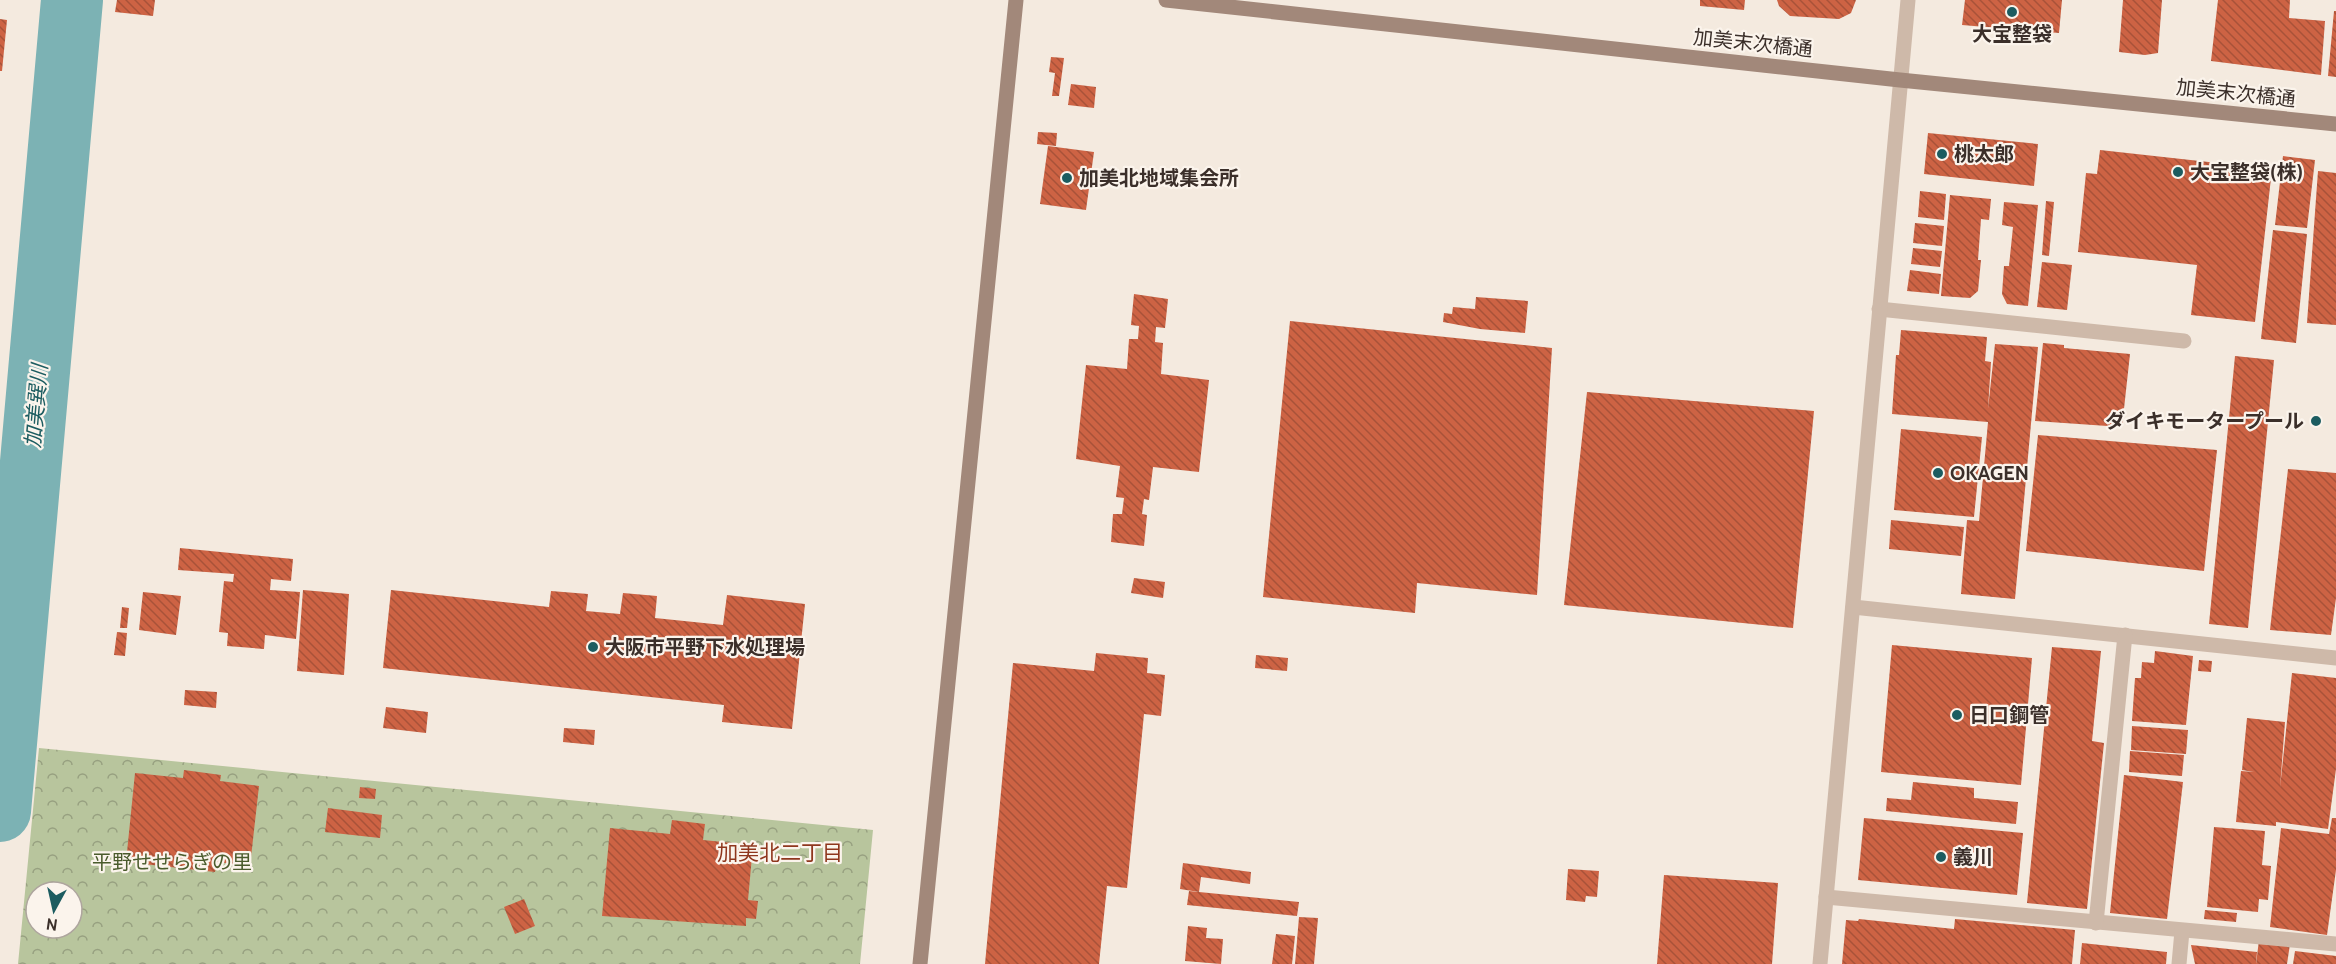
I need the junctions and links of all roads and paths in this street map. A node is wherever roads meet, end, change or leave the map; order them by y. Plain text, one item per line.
1 (1016, 0) edge
2 (1166, 0) edge
3 (1908, 0) edge
4 (1900, 80) junction
5 (2336, 124) edge
6 (1879, 309) junction
7 (2184, 341) dead end
8 (1853, 607) junction
9 (2125, 635) junction
10 (2336, 658) edge
11 (1827, 897) junction
12 (2096, 923) junction
13 (2182, 931) junction
14 (2336, 944) edge
15 (920, 964) edge
16 (1820, 964) edge
17 (2179, 964) edge

1 - 15 street
2 - 4 street, 加美末次橋通
3 - 4 street
4 - 5 street, 加美末次橋通
4 - 6 street
6 - 7 street
6 - 8 street
8 - 9 street
8 - 11 street
9 - 10 street
9 - 12 street
11 - 12 street
11 - 16 street
12 - 13 street
13 - 14 street
13 - 17 street

